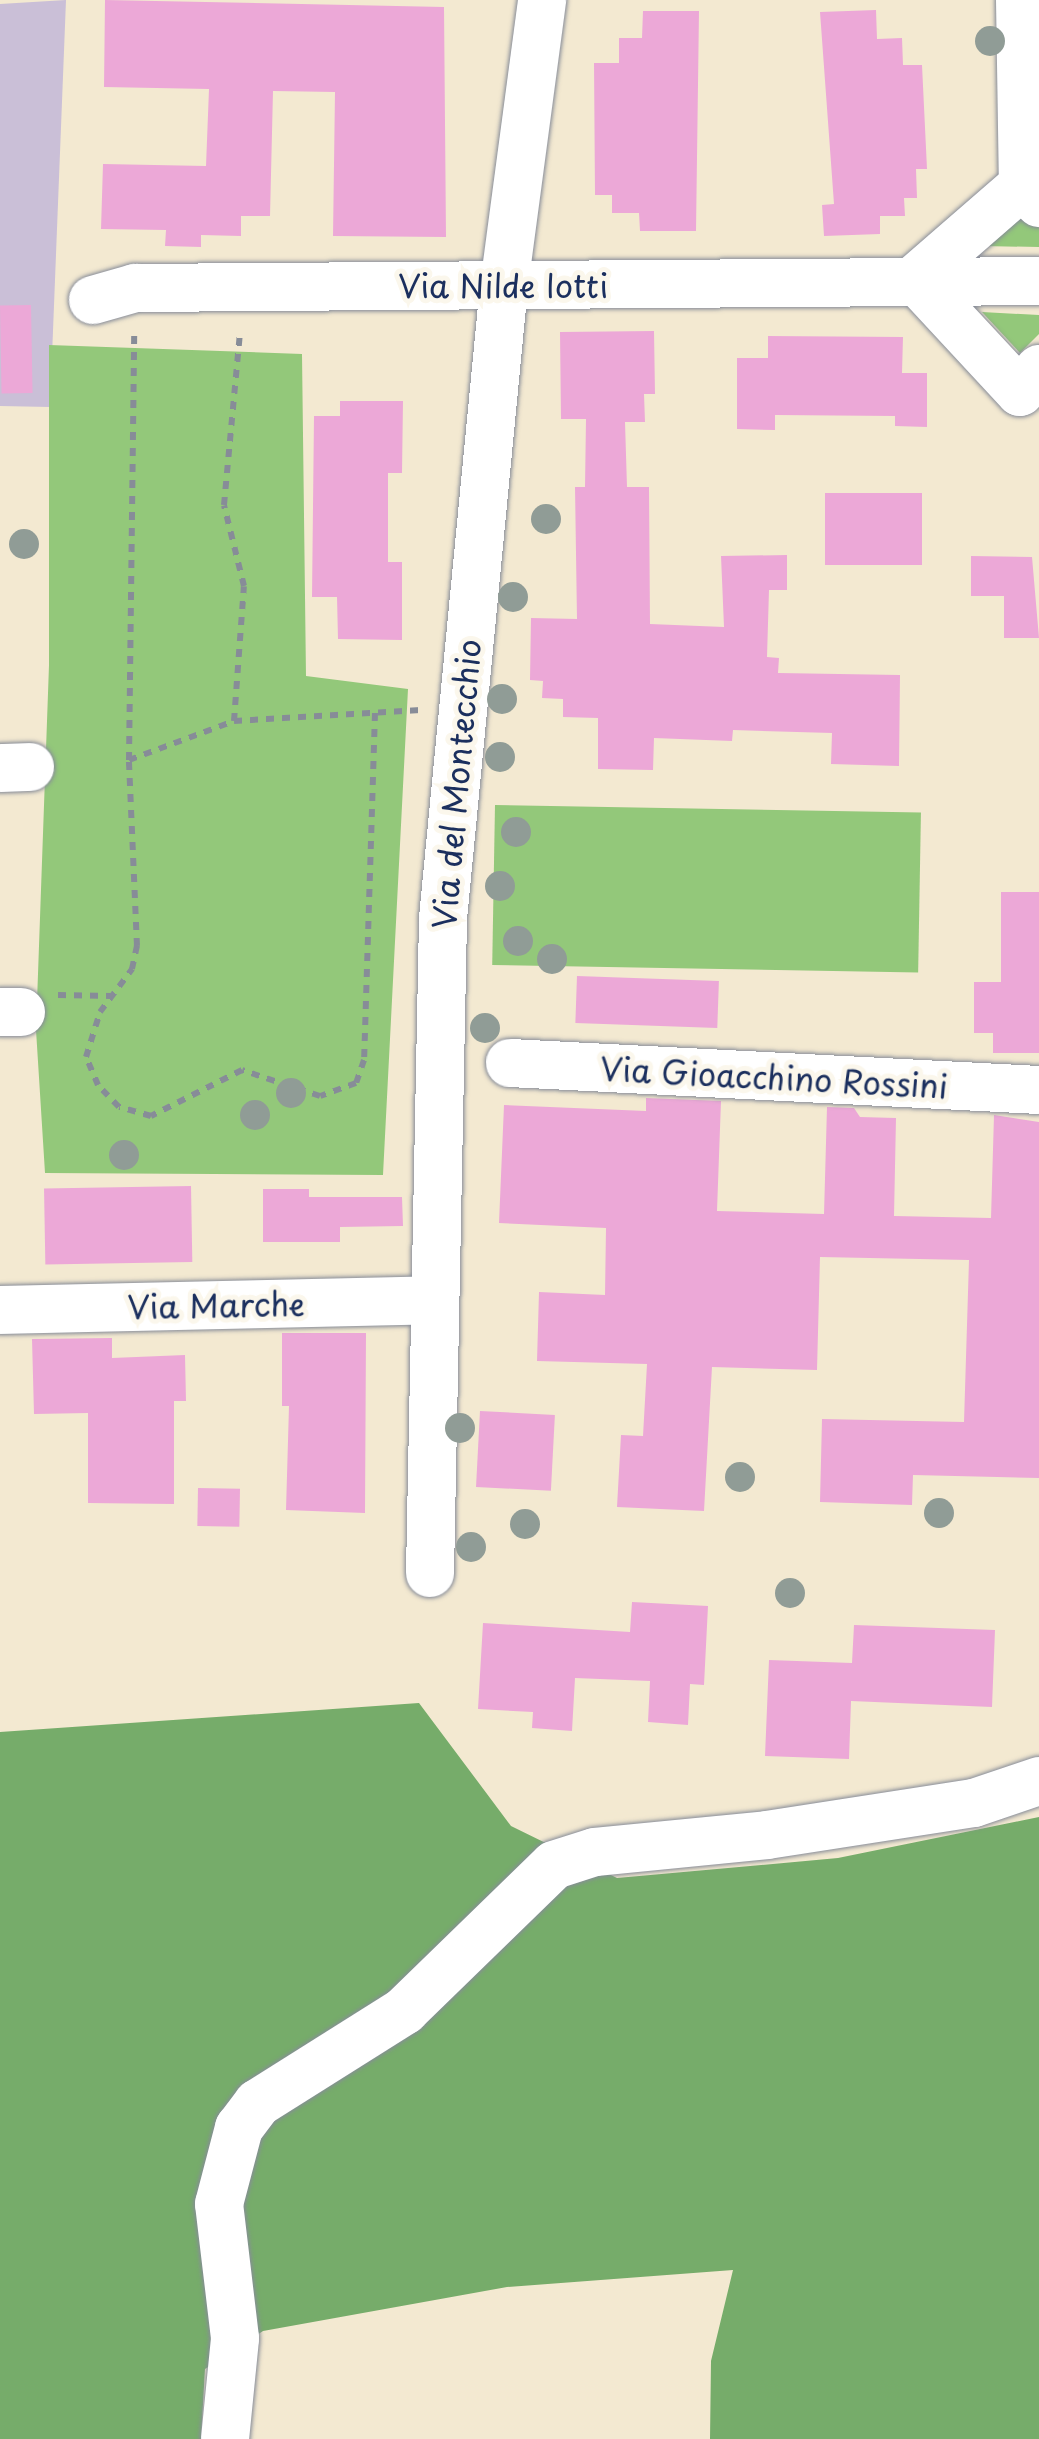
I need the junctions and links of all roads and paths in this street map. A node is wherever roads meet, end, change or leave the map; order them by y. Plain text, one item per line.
1 (542, 0) edge
2 (1020, 0) edge
3 (1031, 194) edge
4 (915, 279) junction
5 (1039, 281) edge
6 (504, 286) junction
7 (239, 287) junction
8 (114, 294) joint
9 (1039, 369) edge
10 (462, 707) junction
11 (374, 713) junction
12 (234, 721) junction
13 (129, 760) junction
14 (510, 1062) dead end
15 (1039, 1090) edge
16 (433, 1300) junction
17 (0, 1310) edge
18 (430, 1572) dead end
19 (1039, 1781) edge
20 (224, 2439) edge

1 - 6 street, Via del Montecchio
2 - 3 street
3 - 4 street
4 - 5 street, Via Nilde Iotti
4 - 6 street, Via Nilde Iotti
4 - 9 street
6 - 7 street, Via Nilde Iotti
6 - 10 street, Via del Montecchio
7 - 8 street, Via Nilde Iotti
7 - 12 path
8 - 13 path
10 - 11 path
10 - 16 street, Via del Montecchio
11 - 12 path
11 - 13 path
12 - 13 path
14 - 15 street, Via Gioacchino Rossini
16 - 17 street, Via Marche
16 - 18 street, Via del Montecchio
19 - 20 street

